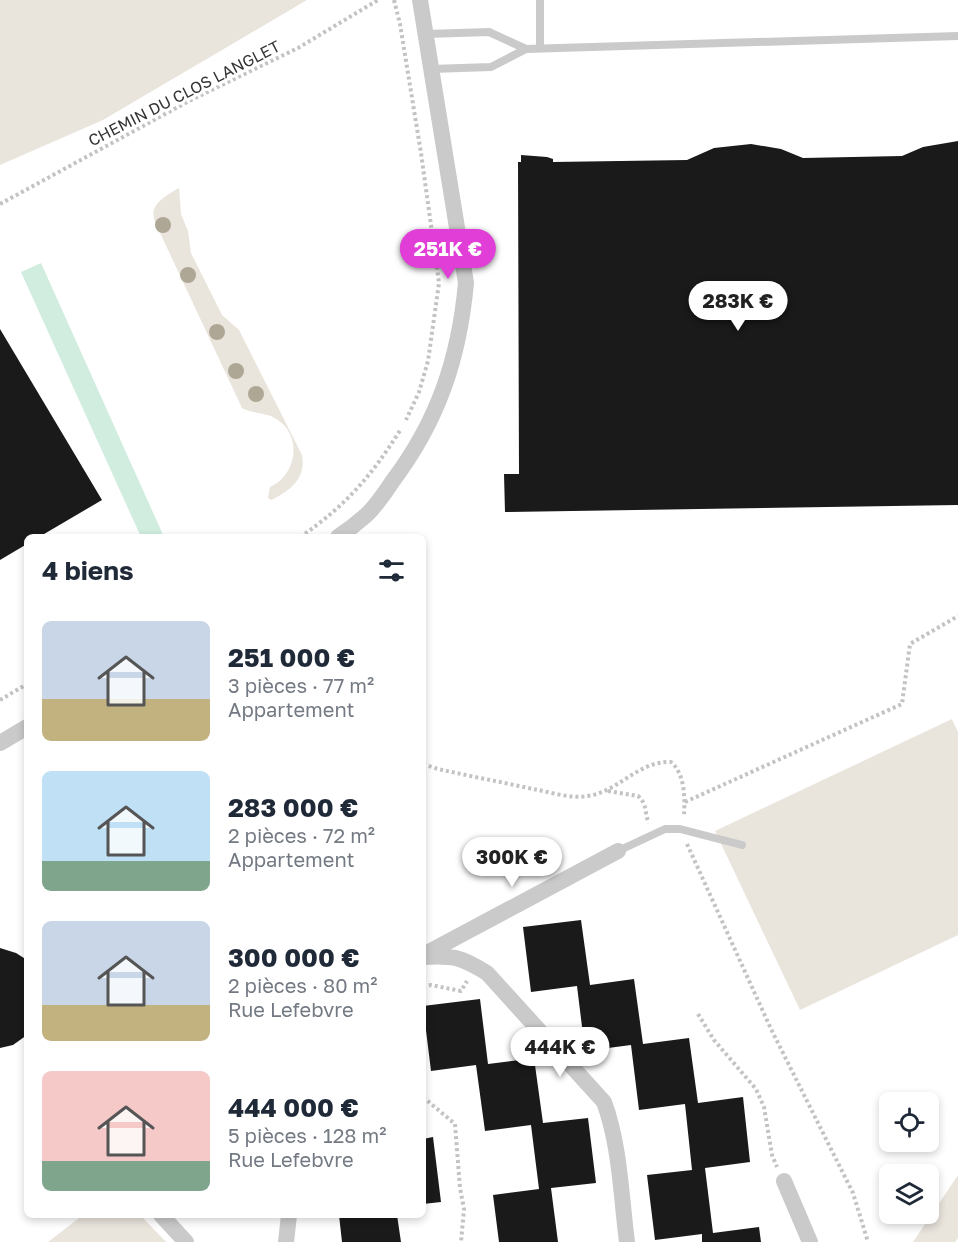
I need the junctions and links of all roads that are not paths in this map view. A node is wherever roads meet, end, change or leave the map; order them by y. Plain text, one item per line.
1 (420, 0) edge
2 (540, 0) edge
3 (426, 34) junction
4 (958, 36) edge
5 (526, 48) junction
6 (540, 48) junction
7 (431, 69) junction
8 (342, 534) edge
9 (24, 729) edge
10 (0, 743) edge
11 (742, 845) dead end
12 (618, 851) joint
13 (426, 954) edge
14 (426, 956) edge
15 (784, 1181) road end
16 (164, 1218) edge
17 (289, 1218) edge
18 (186, 1242) edge
19 (286, 1242) edge
20 (627, 1242) edge
21 (810, 1242) edge

1 - 3 street
2 - 6 lane
3 - 5 lane
3 - 7 street
4 - 6 lane
5 - 6 lane
5 - 7 lane
7 - 8 street
9 - 10 street
11 - 12 lane
12 - 13 street
14 - 20 street
15 - 21 street
16 - 18 street
17 - 19 street

